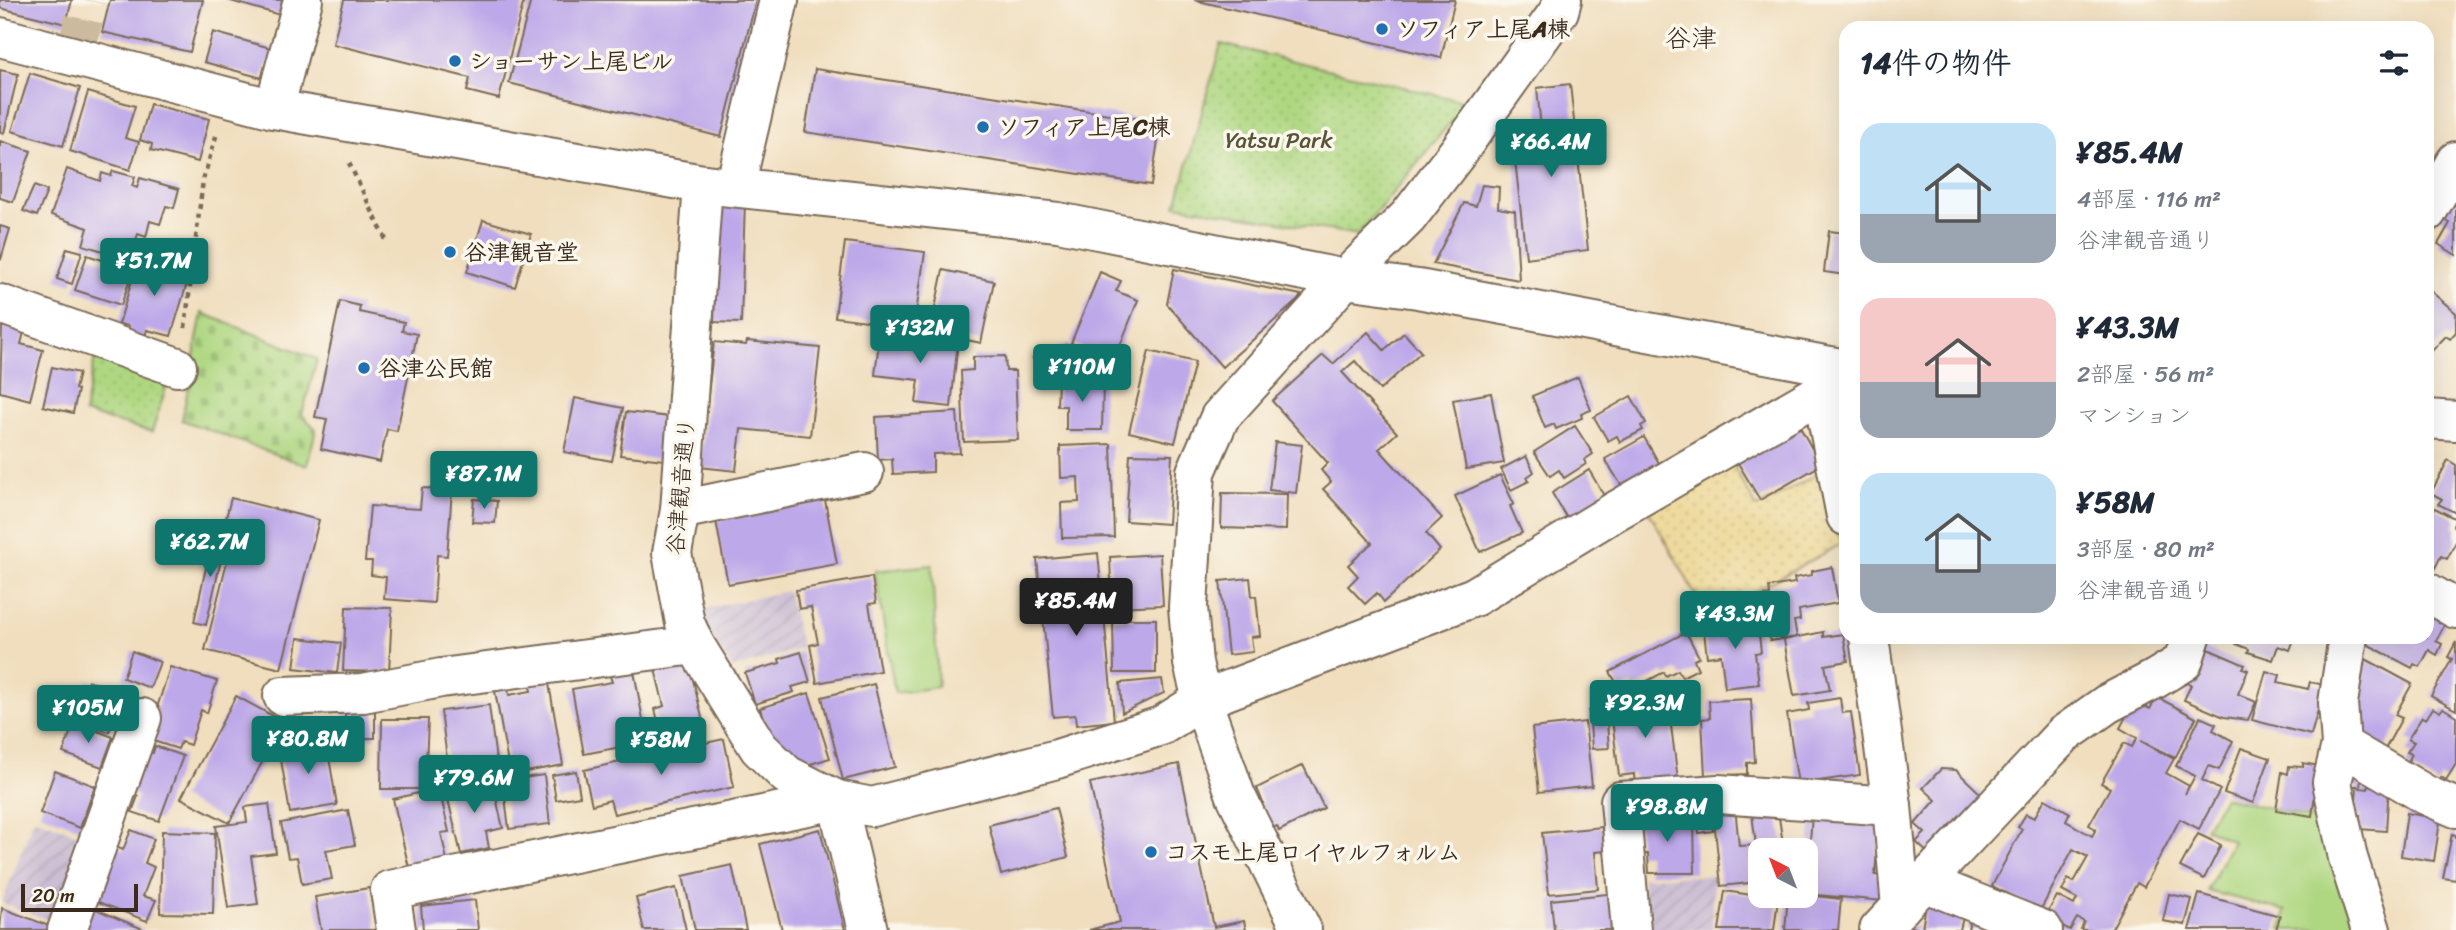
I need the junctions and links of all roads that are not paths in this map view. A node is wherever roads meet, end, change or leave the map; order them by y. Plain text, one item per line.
1 (303, 0) edge
2 (779, 0) edge
3 (1562, 0) edge
4 (0, 37) edge
5 (274, 109) junction
6 (2456, 161) edge
7 (719, 186) junction
8 (2434, 200) edge
9 (1345, 279) junction
10 (0, 304) edge
11 (177, 367) road end
12 (1833, 376) edge
13 (2434, 419) edge
14 (2456, 421) edge
15 (1839, 441) edge
16 (864, 472) dead end
17 (680, 510) junction
18 (2434, 596) edge
19 (2456, 609) edge
20 (1870, 644) edge
21 (2189, 644) edge
22 (2347, 644) edge
23 (695, 645) junction
24 (283, 696) dead end
25 (1202, 700) junction
26 (142, 718) dead end
27 (2341, 745) junction
28 (837, 800) junction
29 (1892, 806) junction
30 (2456, 808) edge
31 (1902, 907) edge
32 (67, 930) edge
33 (396, 930) edge
34 (868, 930) edge
35 (1302, 930) edge
36 (1631, 930) edge
37 (2042, 930) edge
38 (2371, 930) edge

1 - 5 street
2 - 7 street, 谷津観音通り
3 - 9 street
4 - 5 street
5 - 7 street
6 - 8 street
7 - 9 street
7 - 17 street, 谷津観音通り
9 - 12 street
9 - 25 street
10 - 11 street
12 - 15 street
12 - 25 street
13 - 14 street
16 - 17 street
17 - 23 street, 谷津観音通り
18 - 19 street
20 - 29 street
21 - 31 street
22 - 27 street
23 - 24 street
23 - 28 street, 谷津観音通り
25 - 28 street
25 - 35 street
26 - 32 street
27 - 30 street
27 - 38 street
28 - 33 street
28 - 34 street
29 - 31 street
29 - 36 street
31 - 37 street

